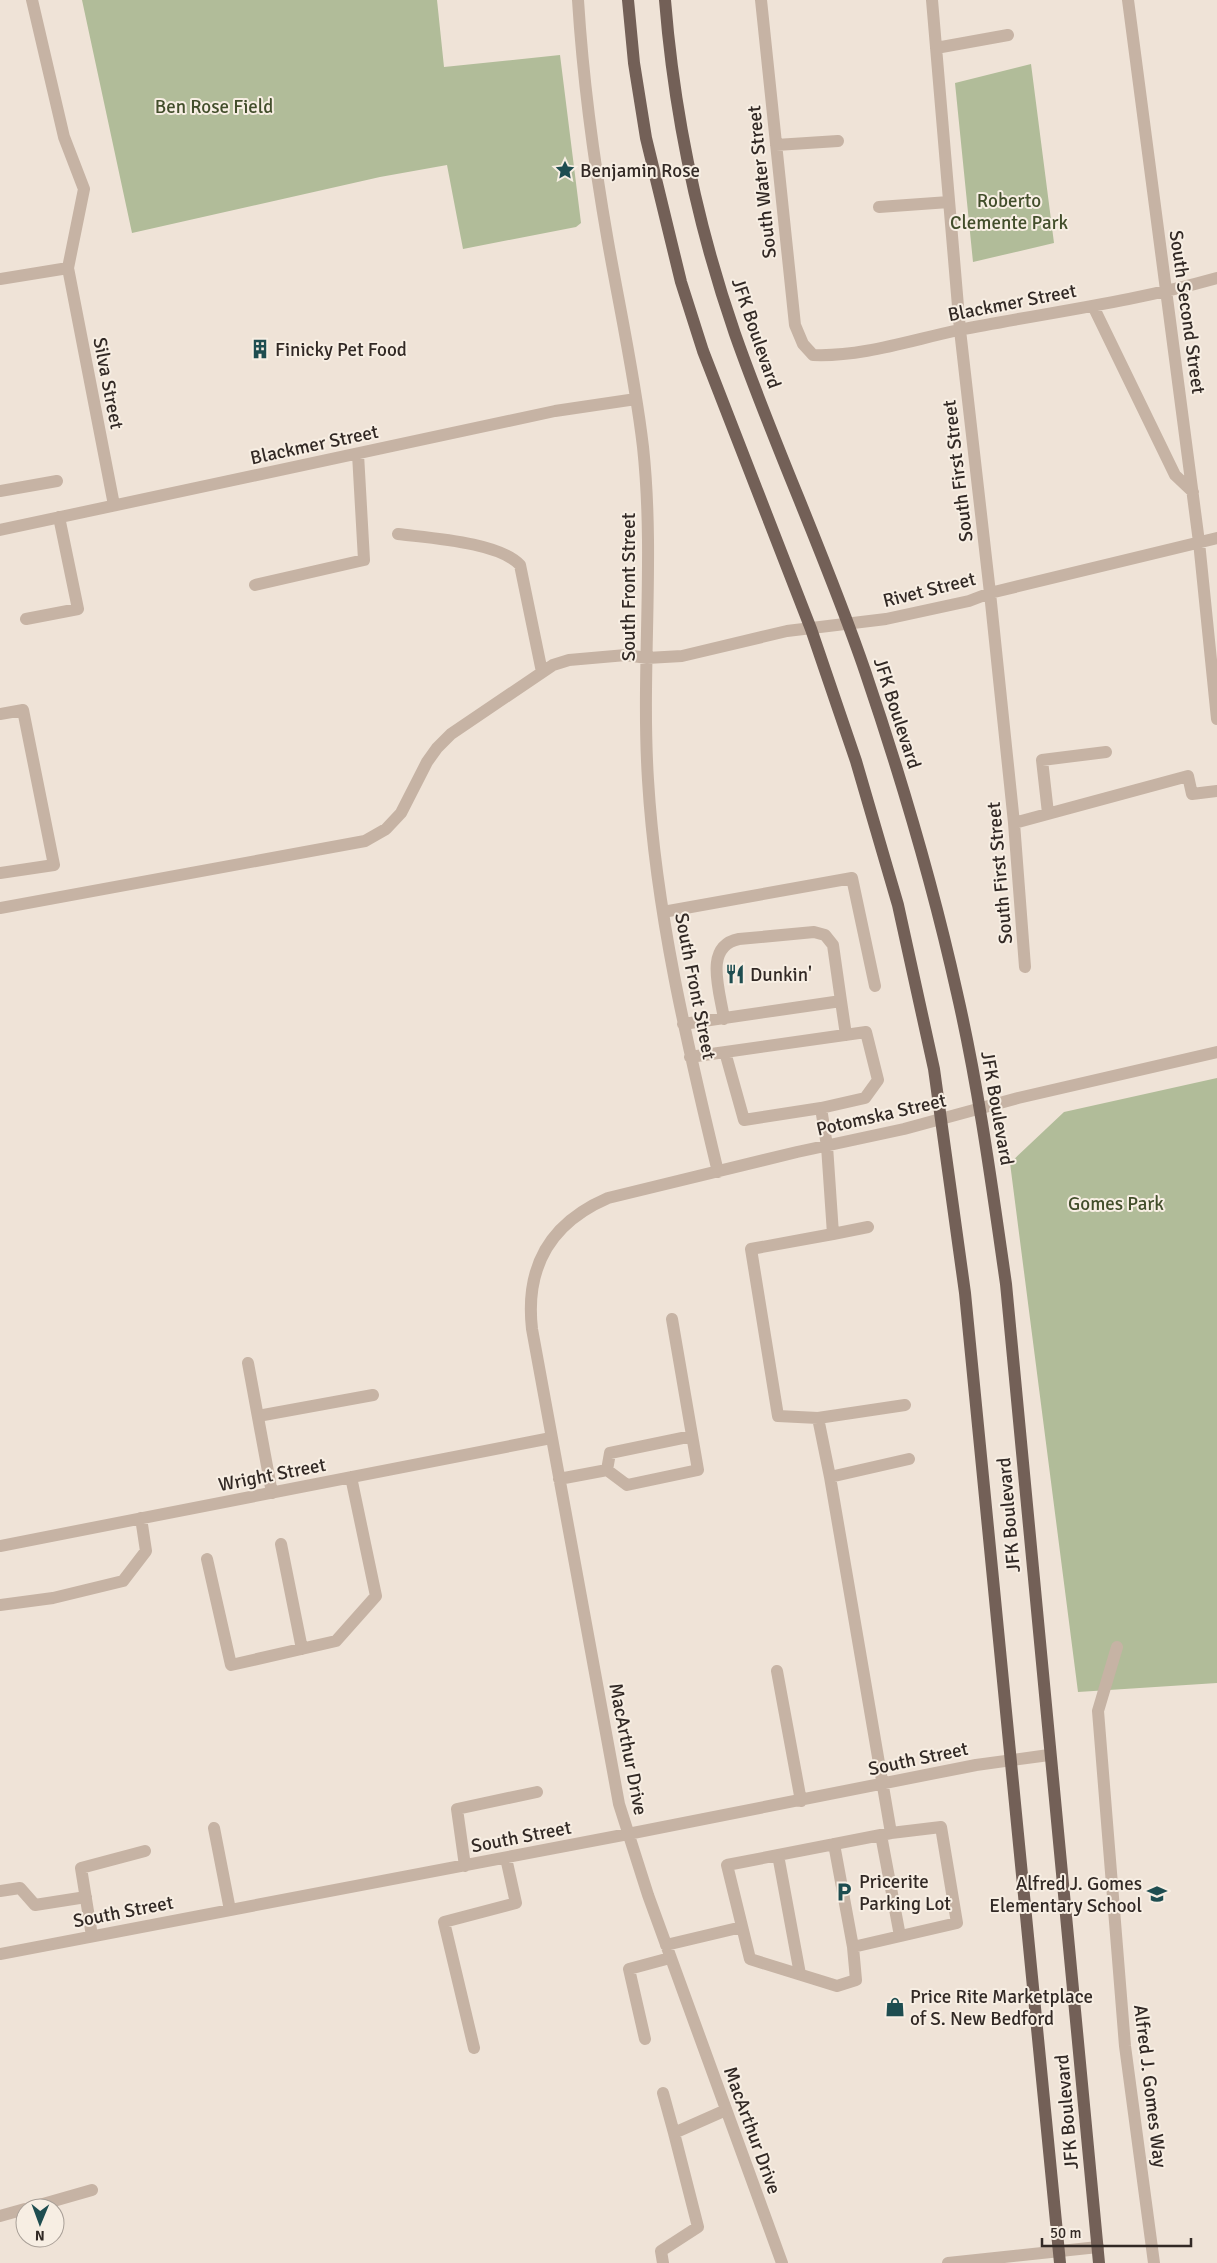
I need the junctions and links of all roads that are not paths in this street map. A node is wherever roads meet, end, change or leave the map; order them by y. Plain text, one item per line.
1 (32, 0) edge
2 (578, 0) edge
3 (628, 0) edge
4 (665, 0) edge
5 (761, 0) edge
6 (932, 0) edge
7 (1128, 0) edge
8 (1008, 35) dead end
9 (936, 48) junction
10 (838, 141) dead end
11 (776, 145) junction
12 (949, 202) junction
13 (880, 207) dead end
14 (68, 268) junction
15 (1217, 278) edge
16 (0, 280) edge
17 (1167, 292) junction
18 (1093, 306) junction
19 (960, 330) junction
20 (813, 355) joint
21 (636, 399) junction
22 (358, 454) junction
23 (57, 481) dead end
24 (0, 491) edge
25 (1193, 492) junction
26 (114, 505) junction
27 (59, 517) junction
28 (0, 530) edge
29 (398, 534) dead end
30 (1217, 538) edge
31 (1199, 542) junction
32 (255, 585) dead end
33 (990, 593) junction
34 (26, 619) dead end
35 (848, 625) junction
36 (812, 629) junction
37 (647, 658) junction
38 (542, 672) junction
39 (0, 714) edge
40 (1217, 719) edge
41 (1106, 752) dead end
42 (1217, 790) edge
43 (1048, 813) junction
44 (1014, 823) junction
45 (0, 873) edge
46 (0, 908) edge
47 (663, 912) junction
48 (1025, 967) dead end
49 (875, 986) dead end
50 (841, 1002) junction
51 (724, 1018) junction
52 (683, 1024) junction
53 (846, 1034) junction
54 (725, 1052) junction
55 (1217, 1052) edge
56 (690, 1057) junction
57 (821, 1108) junction
58 (980, 1108) junction
59 (941, 1119) junction
60 (827, 1146) junction
61 (718, 1172) junction
62 (868, 1227) dead end
63 (561, 1228) joint
64 (833, 1234) junction
65 (672, 1319) dead end
66 (248, 1363) dead end
67 (374, 1394) dead end
68 (905, 1405) dead end
69 (258, 1416) junction
70 (818, 1418) junction
71 (692, 1436) junction
72 (552, 1438) junction
73 (909, 1459) dead end
74 (607, 1470) junction
75 (351, 1477) junction
76 (830, 1477) junction
77 (559, 1479) junction
78 (272, 1493) junction
79 (141, 1518) junction
80 (281, 1544) dead end
81 (0, 1546) edge
82 (207, 1559) dead end
83 (0, 1605) edge
84 (1116, 1647) dead end
85 (302, 1649) junction
86 (777, 1671) dead end
87 (1049, 1755) junction
88 (1011, 1760) junction
89 (883, 1784) junction
90 (537, 1792) dead end
91 (801, 1800) junction
92 (214, 1828) dead end
93 (628, 1834) junction
94 (886, 1834) junction
95 (834, 1844) junction
96 (145, 1851) dead end
97 (778, 1855) junction
98 (506, 1858) junction
99 (465, 1866) junction
100 (0, 1891) edge
101 (86, 1897) junction
102 (230, 1910) junction
103 (742, 1926) junction
104 (92, 1936) junction
105 (900, 1936) junction
106 (666, 1945) junction
107 (853, 1947) junction
108 (0, 1954) edge
109 (670, 1958) junction
110 (800, 1974) junction
111 (645, 2039) dead end
112 (474, 2048) dead end
113 (663, 2094) dead end
114 (726, 2110) junction
115 (674, 2133) junction
116 (92, 2190) dead end
117 (63, 2198) edge
118 (15, 2212) edge
119 (0, 2216) edge
120 (1098, 2247) junction
121 (1060, 2257) edge
122 (982, 2261) edge
123 (663, 2263) edge
124 (782, 2263) edge
125 (948, 2263) edge
126 (1099, 2263) edge
127 (1154, 2263) edge

1 - 14 street
2 - 21 street, South Front Street
3 - 36 main road, JFK Boulevard
4 - 35 main road, JFK Boulevard
5 - 11 street, South Water Street
6 - 9 street, South First Street
7 - 17 street, South Second Street
8 - 9 street
9 - 12 street, South First Street
10 - 11 street
11 - 20 street, South Water Street
12 - 13 street
12 - 19 street, South First Street
14 - 16 street
14 - 26 street, Silva Street
15 - 17 street, Blackmer Street
17 - 18 street, Blackmer Street
17 - 25 street, South Second Street
18 - 19 street, Blackmer Street
18 - 25 street
19 - 20 street, Blackmer Street
19 - 33 street, South First Street
21 - 22 street, Blackmer Street
21 - 37 street, South Front Street
22 - 26 street, Blackmer Street
22 - 32 street
23 - 24 street
25 - 31 street, South Second Street
26 - 27 street, Blackmer Street
27 - 28 street, Blackmer Street
27 - 34 street
29 - 38 street
30 - 31 street, Rivet Street
31 - 33 street, Rivet Street
31 - 40 street, South Second Street
33 - 35 street, Rivet Street
33 - 44 street, South First Street
35 - 36 street, Rivet Street
35 - 58 main road, JFK Boulevard
36 - 37 street, Rivet Street
36 - 59 main road, JFK Boulevard
37 - 38 street, Rivet Street
37 - 47 street, South Front Street
38 - 46 street, Rivet Street
39 - 45 street
41 - 43 street
42 - 43 street
43 - 44 street
44 - 48 street, South First Street
47 - 49 street
47 - 52 street, South Front Street
50 - 51 street
50 - 51 street
50 - 53 street
51 - 52 street
52 - 56 street, South Front Street
53 - 54 street
53 - 57 street
54 - 56 street
54 - 57 street
55 - 58 street, Potomska Street
56 - 61 street, South Front Street
57 - 60 street
58 - 59 street, Potomska Street
58 - 87 main road, JFK Boulevard
59 - 60 street, Potomska Street
59 - 88 main road, JFK Boulevard
60 - 61 street, Potomska Street
60 - 64 street
61 - 63 street, Potomska Street
62 - 64 street
63 - 72 street, MacArthur Drive
64 - 70 street
65 - 71 street
66 - 69 street
67 - 69 street
68 - 70 street
69 - 78 street
70 - 76 street
71 - 74 street
71 - 74 street
72 - 75 street, Wright Street
72 - 77 street, MacArthur Drive
73 - 76 street
74 - 77 street
75 - 78 street, Wright Street
75 - 85 street
76 - 89 street
77 - 93 street, MacArthur Drive
78 - 79 street, Wright Street
79 - 81 street, Wright Street
79 - 83 street
80 - 85 street
82 - 85 street
84 - 127 street, Alfred J. Gomes Way
86 - 91 street
87 - 88 street, South Street
87 - 120 main road, JFK Boulevard
88 - 89 street, South Street
88 - 121 main road, JFK Boulevard
89 - 91 street, South Street
89 - 94 street
90 - 99 street
91 - 93 street, South Street
92 - 102 street
93 - 98 street, South Street
93 - 106 street, MacArthur Drive
94 - 95 street
94 - 105 street
94 - 105 street
95 - 97 street
95 - 107 street
96 - 101 street
97 - 103 street
97 - 110 street
98 - 99 street, South Street
98 - 112 street
99 - 102 street, South Street
100 - 101 street
101 - 104 street
102 - 104 street, South Street
103 - 106 street
103 - 110 street
104 - 108 street, South Street
105 - 107 street
106 - 109 street, MacArthur Drive
107 - 110 street
109 - 111 street
109 - 114 street, MacArthur Drive
113 - 115 street
114 - 115 street
114 - 124 street, MacArthur Drive
115 - 123 street
116 - 117 street
118 - 119 street
120 - 121 street
120 - 126 main road, JFK Boulevard
121 - 122 street
122 - 125 street

